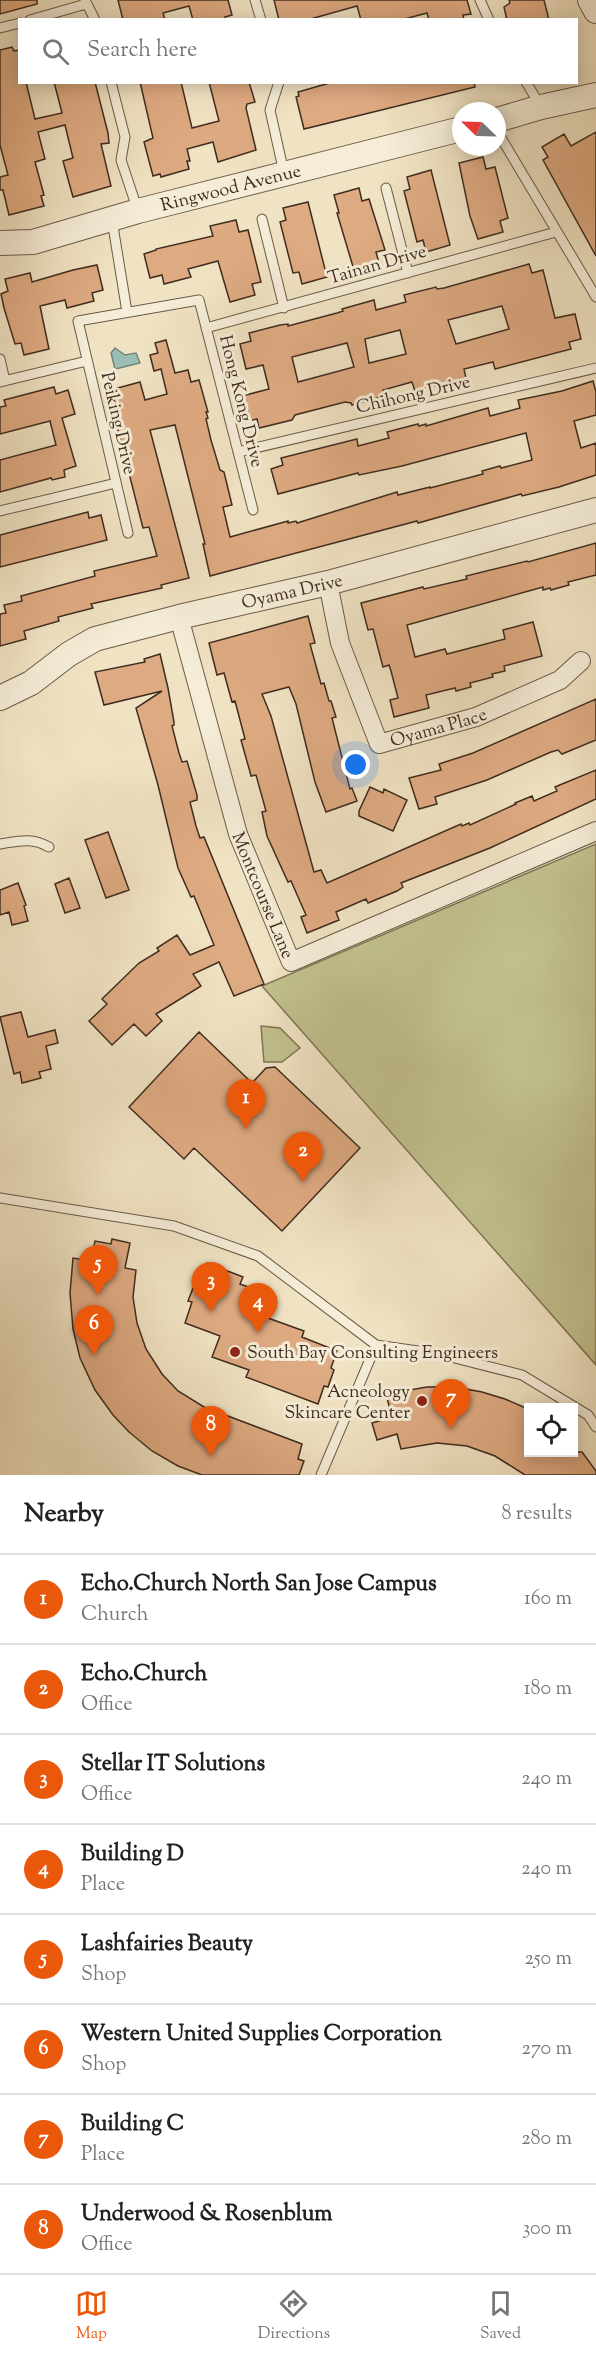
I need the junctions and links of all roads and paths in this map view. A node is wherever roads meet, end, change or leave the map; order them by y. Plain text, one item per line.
1 (255, 0) edge
2 (480, 0) edge
3 (590, 0) edge
4 (86, 2) edge
5 (596, 11) edge
6 (36, 18) edge
7 (94, 18) edge
8 (260, 18) edge
9 (488, 18) edge
10 (18, 23) edge
11 (0, 28) edge
12 (112, 84) edge
13 (280, 84) edge
14 (527, 84) edge
15 (596, 95) edge
16 (541, 106) junction
17 (506, 117) edge
18 (452, 131) edge
19 (506, 146) edge
20 (284, 172) junction
21 (386, 188) dead end
22 (138, 211) junction
23 (111, 218) junction
24 (262, 219) dead end
25 (556, 232) junction
26 (0, 243) edge
27 (408, 273) junction
28 (596, 297) edge
29 (284, 308) junction
30 (127, 312) junction
31 (206, 328) junction
32 (0, 359) edge
33 (87, 361) junction
34 (596, 368) edge
35 (3, 381) edge
36 (238, 452) junction
37 (116, 483) junction
38 (253, 510) dead end
39 (596, 510) edge
40 (0, 511) edge
41 (128, 533) dead end
42 (328, 584) junction
43 (179, 617) junction
44 (581, 661) dead end
45 (0, 698) edge
46 (596, 831) edge
47 (0, 844) edge
48 (49, 847) dead end
49 (0, 1198) edge
50 (376, 1345) junction
51 (596, 1426) edge
52 (321, 1475) edge

1 - 8 lane
2 - 9 lane
3 - 5 street
4 - 6 lane
4 - 7 lane
10 - 11 lane
12 - 22 lane
13 - 20 lane
14 - 16 lane
15 - 16 street
16 - 17 street
18 - 20 street, Ringwood Avenue
19 - 25 lane
20 - 22 street, Ringwood Avenue
21 - 27 lane
22 - 23 street, Ringwood Avenue
23 - 26 street, Ringwood Avenue
23 - 30 lane
24 - 29 lane
25 - 27 lane, Tainan Drive
25 - 28 lane
27 - 29 lane, Tainan Drive
29 - 31 lane, Tainan Drive
30 - 31 lane, Hong Kong Drive
30 - 33 lane, Peiking Drive
31 - 36 lane, Hong Kong Drive
32 - 35 lane
33 - 35 lane
33 - 37 lane, Peiking Drive
34 - 36 lane, Chihong Drive
36 - 38 lane, Hong Kong Drive
37 - 40 lane
37 - 41 lane, Peiking Drive
39 - 42 street, Oyama Drive
42 - 43 street, Oyama Drive
42 - 44 street, Oyama Place
43 - 45 street, Oyama Drive
43 - 46 street, Montcourse Lane
47 - 48 lane
49 - 50 lane
50 - 51 lane
50 - 52 lane

